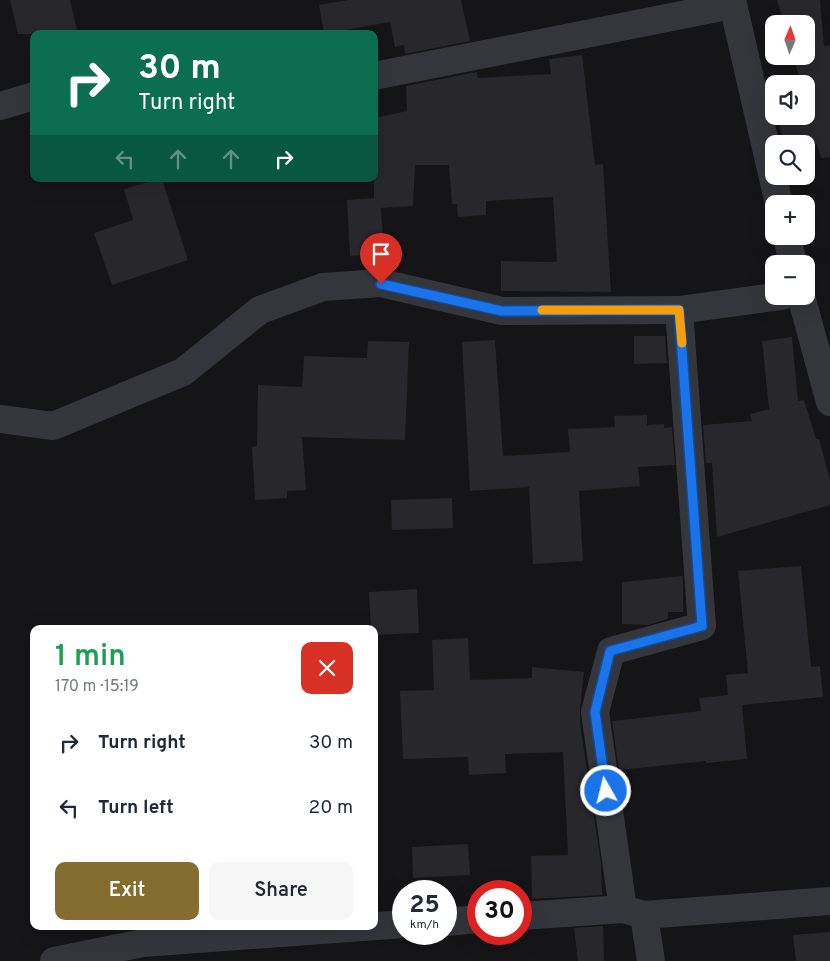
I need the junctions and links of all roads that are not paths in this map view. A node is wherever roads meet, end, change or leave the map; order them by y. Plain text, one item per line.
1 (732, 3) edge
2 (378, 75) edge
3 (30, 97) edge
4 (0, 106) edge
5 (777, 195) edge
6 (765, 298) edge
7 (803, 305) edge
8 (679, 310) junction
9 (830, 402) edge
10 (0, 419) edge
11 (830, 901) edge
12 (634, 912) junction
13 (532, 916) edge
14 (392, 925) edge
15 (378, 927) edge
16 (348, 930) edge
17 (143, 952) edge
18 (54, 961) edge
19 (651, 961) edge

1 - 2 street
1 - 5 street
3 - 4 street
6 - 8 street
7 - 9 street
8 - 10 street
8 - 12 street
11 - 12 street
12 - 13 street
12 - 19 street
14 - 15 street
16 - 17 street
17 - 18 street

